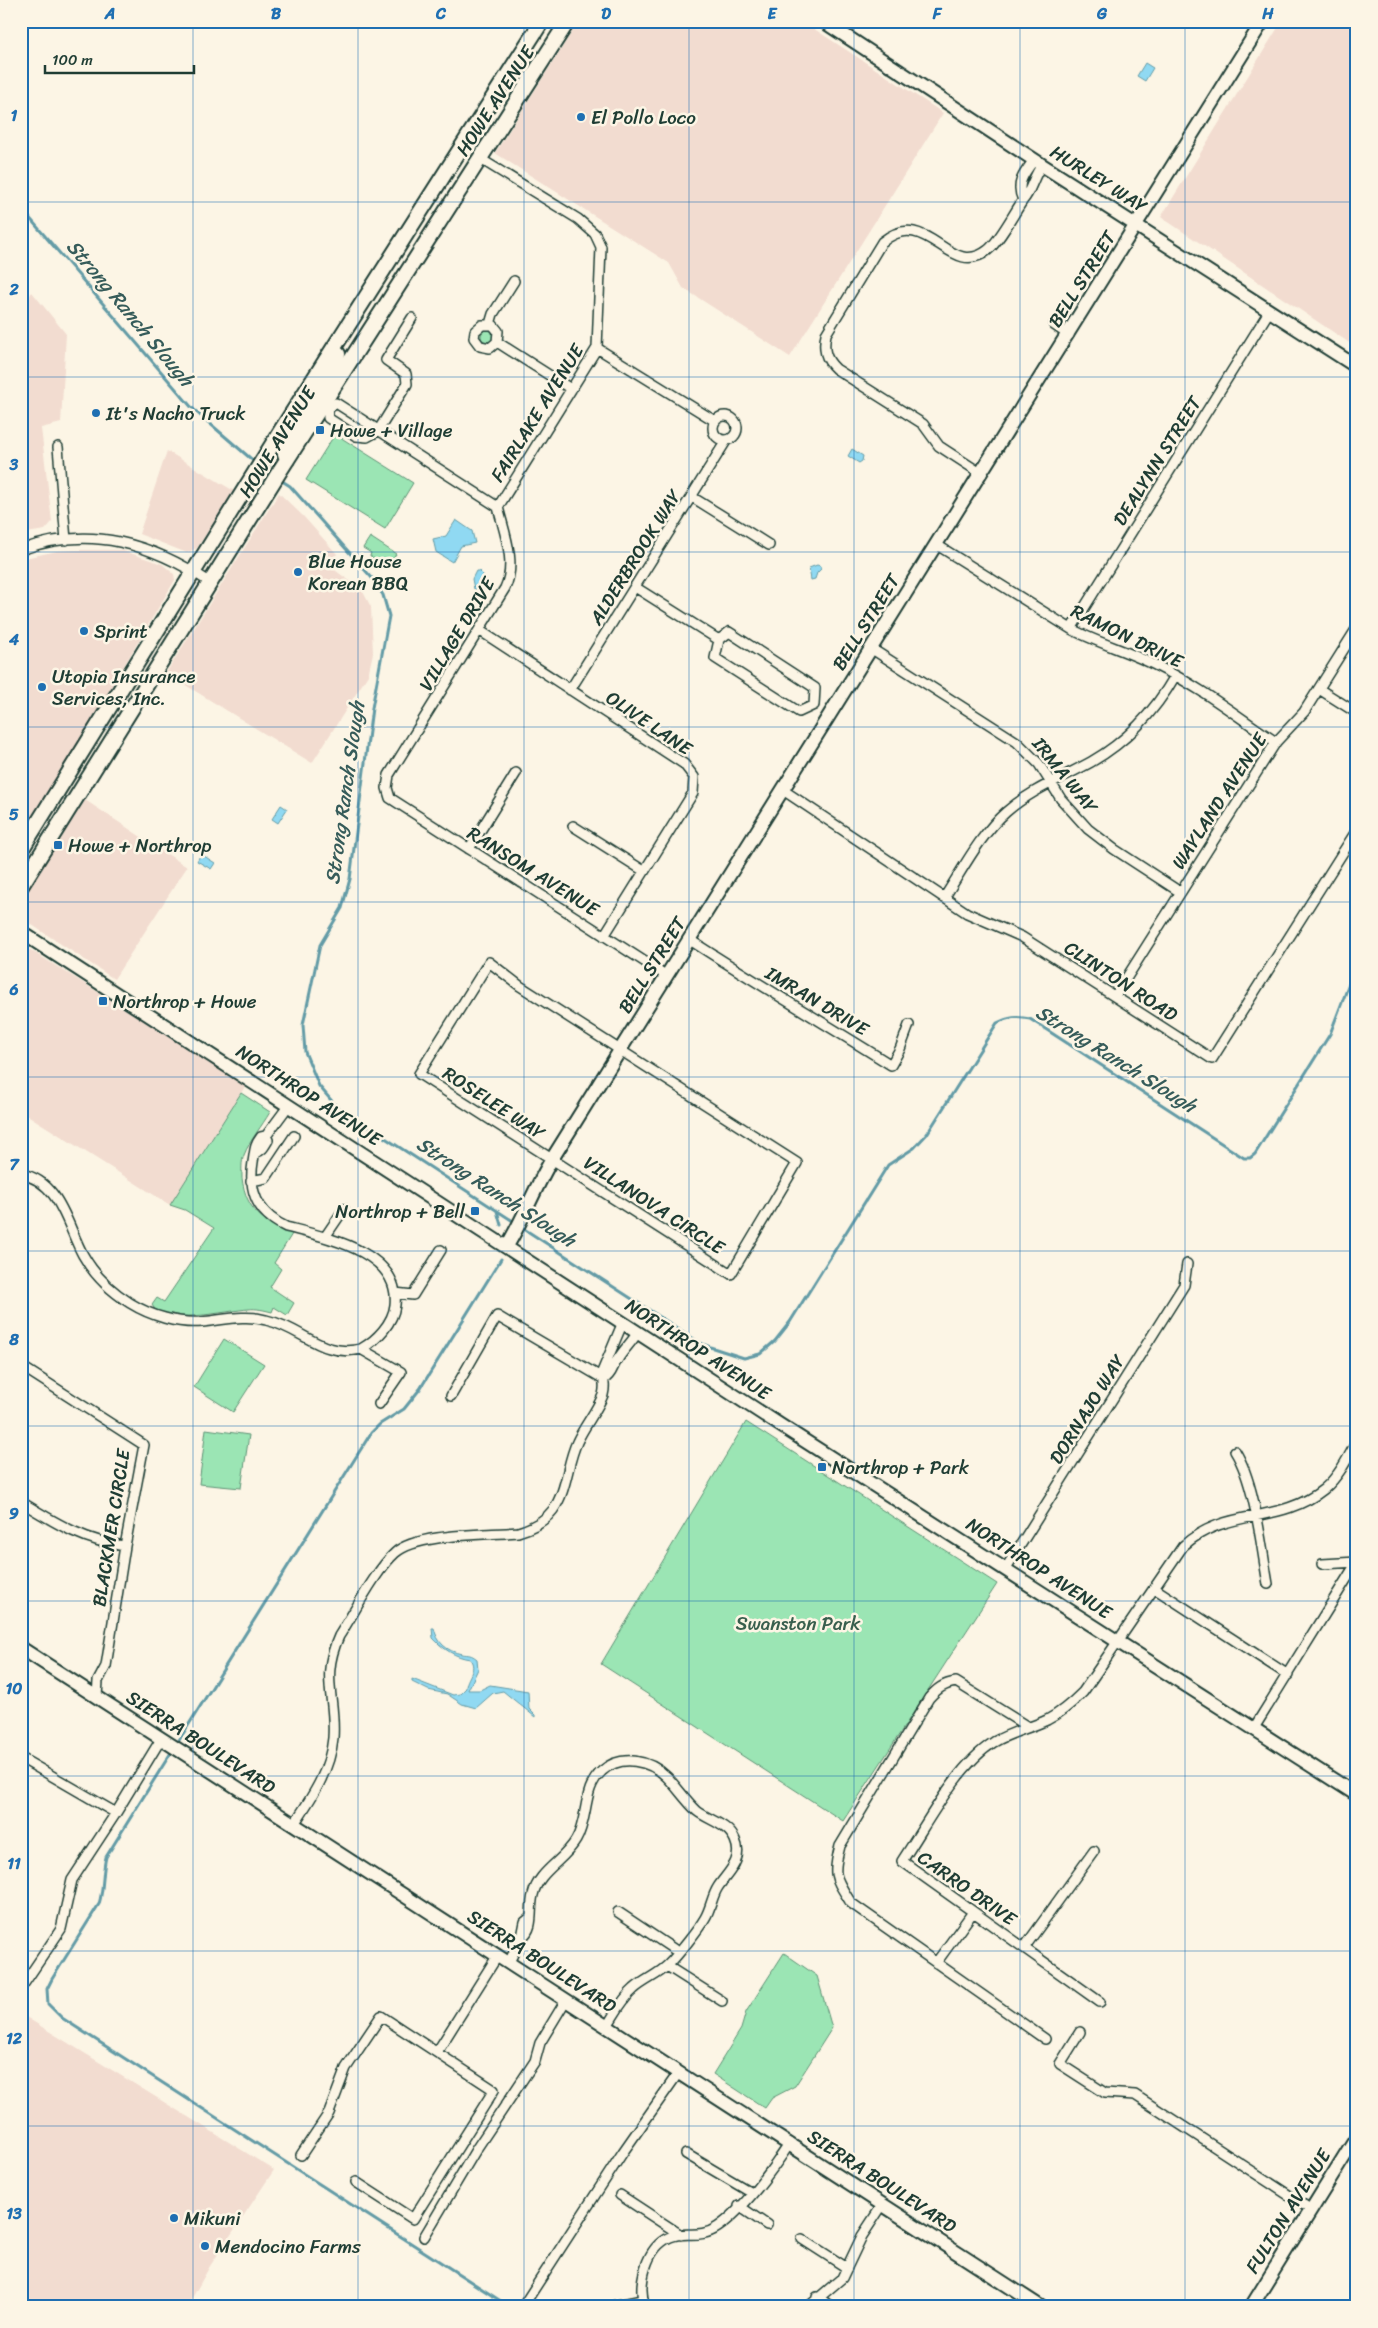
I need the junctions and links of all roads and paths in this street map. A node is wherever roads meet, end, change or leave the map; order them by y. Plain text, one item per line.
1 (542, 21) edge
2 (568, 21) edge
3 (823, 21) edge
4 (1263, 21) edge
5 (498, 90) junction
6 (479, 158) junction
7 (1038, 163) junction
8 (1137, 226) junction
9 (514, 281) dead end
10 (1270, 310) junction
11 (412, 318) dead end
12 (490, 324) junction
13 (1054, 325) dead end
14 (1069, 335) junction
15 (497, 342) junction
16 (339, 343) junction
17 (597, 348) junction
18 (1357, 367) edge
19 (571, 388) junction
20 (308, 390) junction
21 (325, 407) junction
22 (715, 421) junction
23 (378, 431) junction
24 (726, 441) junction
25 (58, 447) dead end
26 (284, 465) junction
27 (982, 474) junction
28 (692, 497) junction
29 (498, 507) junction
30 (66, 540) junction
31 (769, 545) dead end
32 (937, 545) junction
33 (21, 550) edge
34 (194, 571) junction
35 (211, 583) junction
36 (635, 587) junction
37 (1357, 628) edge
38 (1071, 629) junction
39 (479, 630) junction
40 (719, 640) junction
41 (872, 649) junction
42 (1175, 676) junction
43 (1319, 689) junction
44 (570, 690) junction
45 (814, 705) junction
46 (1357, 714) edge
47 (830, 715) junction
48 (1276, 742) junction
49 (516, 773) dead end
50 (1051, 783) junction
51 (387, 788) joint
52 (784, 790) junction
53 (573, 826) dead end
54 (1357, 830) edge
55 (469, 849) junction
56 (21, 850) edge
57 (644, 872) junction
58 (21, 886) edge
59 (1180, 892) junction
60 (944, 898) junction
61 (21, 932) edge
62 (604, 936) junction
63 (690, 940) junction
64 (667, 976) junction
65 (1114, 996) junction
66 (909, 1025) dead end
67 (621, 1050) junction
68 (289, 1105) junction
69 (294, 1136) dead end
70 (552, 1159) junction
71 (21, 1174) edge
72 (251, 1181) junction
73 (344, 1209) dead end
74 (325, 1237) junction
75 (507, 1246) junction
76 (441, 1250) dead end
77 (1187, 1264) dead end
78 (395, 1293) junction
79 (623, 1322) junction
80 (638, 1332) junction
81 (361, 1349) junction
82 (613, 1357) junction
83 (21, 1366) edge
84 (604, 1379) junction
85 (452, 1396) dead end
86 (379, 1404) dead end
87 (1357, 1441) edge
88 (1235, 1451) dead end
89 (21, 1502) edge
90 (1255, 1516) junction
91 (124, 1546) junction
92 (1357, 1562) edge
93 (1322, 1564) dead end
94 (1006, 1568) junction
95 (1268, 1584) dead end
96 (1154, 1588) junction
97 (1119, 1641) junction
98 (21, 1648) edge
99 (1288, 1675) junction
100 (97, 1697) junction
101 (1028, 1727) junction
102 (1254, 1728) junction
103 (169, 1744) junction
104 (21, 1758) edge
105 (1357, 1795) edge
106 (116, 1813) junction
107 (294, 1824) junction
108 (1094, 1851) dead end
109 (618, 1912) dead end
110 (973, 1912) junction
111 (1024, 1948) junction
112 (678, 1952) junction
113 (503, 1959) junction
114 (936, 1963) junction
115 (667, 1966) junction
116 (21, 1988) edge
117 (566, 2000) junction
118 (722, 2001) dead end
119 (1100, 2002) dead end
120 (607, 2026) junction
121 (1080, 2032) dead end
122 (1045, 2039) dead end
123 (437, 2052) junction
124 (679, 2072) junction
125 (1357, 2136) edge
126 (790, 2143) junction
127 (686, 2154) dead end
128 (301, 2155) dead end
129 (356, 2182) dead end
130 (752, 2193) junction
131 (620, 2195) dead end
132 (883, 2204) junction
133 (740, 2206) junction
134 (1310, 2209) junction
135 (767, 2225) dead end
136 (681, 2236) junction
137 (424, 2237) dead end
138 (802, 2239) dead end
139 (847, 2268) junction
140 (817, 2297) junction
141 (525, 2303) dead end
142 (644, 2304) edge
143 (608, 2307) edge
144 (808, 2307) edge
145 (832, 2307) edge
146 (1041, 2307) edge
147 (1251, 2307) edge

1 - 5 main road, HOWE AVENUE
2 - 6 main road, HOWE AVENUE
3 - 7 street, HURLEY WAY
4 - 8 street, BELL STREET
5 - 6 main road
5 - 16 main road, HOWE AVENUE
6 - 17 street, FAIRLAKE AVENUE
6 - 21 main road, HOWE AVENUE
7 - 8 street, HURLEY WAY
7 - 27 street
8 - 10 street, HURLEY WAY
8 - 14 street, BELL STREET
9 - 12 street
10 - 18 street, HURLEY WAY
10 - 38 street, DEALYNN STREET
11 - 23 street
12 - 15 street
12 - 15 street
13 - 14 street
14 - 27 street, BELL STREET
15 - 19 street
16 - 20 main road, HOWE AVENUE
16 - 21 main road
17 - 19 street, FAIRLAKE AVENUE
17 - 22 street, ALDERBROOK WAY
19 - 29 street, FAIRLAKE AVENUE
20 - 26 main road
20 - 34 main road, HOWE AVENUE
21 - 23 street
21 - 23 street
21 - 26 main road, HOWE AVENUE
22 - 24 street
22 - 24 street, ALDERBROOK WAY
23 - 29 street
24 - 28 street, ALDERBROOK WAY
25 - 30 street
26 - 35 main road, HOWE AVENUE
27 - 32 street, BELL STREET
28 - 31 street
28 - 36 street, ALDERBROOK WAY
29 - 39 street, VILLAGE DRIVE
30 - 33 street
30 - 34 street
32 - 38 street, RAMON DRIVE
32 - 41 street, BELL STREET
34 - 35 street
34 - 56 main road, HOWE AVENUE
35 - 58 main road, HOWE AVENUE
36 - 40 street
36 - 44 street, ALDERBROOK WAY
37 - 43 street, WAYLAND AVENUE
38 - 42 street, RAMON DRIVE
39 - 44 street, OLIVE LANE
39 - 51 street, VILLAGE DRIVE
40 - 45 street
40 - 45 street
41 - 47 street, BELL STREET
41 - 50 street, IRMA WAY
42 - 48 street, RAMON DRIVE
42 - 50 street
43 - 46 street
43 - 48 street, WAYLAND AVENUE
44 - 57 street, OLIVE LANE
45 - 47 street
47 - 52 street, BELL STREET
48 - 59 street, WAYLAND AVENUE
49 - 55 street
50 - 59 street, IRMA WAY
50 - 60 street
51 - 55 street, RANSOM AVENUE
52 - 60 street, CLINTON ROAD
52 - 63 street, BELL STREET
53 - 57 street
54 - 65 street, CLINTON ROAD
55 - 62 street, RANSOM AVENUE
57 - 62 street, OLIVE LANE
59 - 65 street, WAYLAND AVENUE
60 - 65 street, CLINTON ROAD
61 - 68 street, NORTHROP AVENUE
62 - 64 street, RANSOM AVENUE
63 - 64 street, BELL STREET
63 - 66 street, IMRAN DRIVE
64 - 67 street, BELL STREET
67 - 70 street, BELL STREET
67 - 70 street, ROSELEE WAY
67 - 70 street, VILLANOVA CIRCLE
68 - 72 street
68 - 75 street, NORTHROP AVENUE
69 - 72 street
70 - 75 street, BELL STREET
71 - 81 street
72 - 74 street
73 - 74 street
74 - 78 street
75 - 79 street, NORTHROP AVENUE
76 - 78 street
77 - 94 street, DORNAJO WAY
78 - 81 street
79 - 80 street, NORTHROP AVENUE
79 - 82 street
80 - 82 street
80 - 94 street, NORTHROP AVENUE
81 - 86 street
82 - 84 street
83 - 91 street, BLACKMER CIRCLE
84 - 85 street
84 - 107 street
87 - 90 street, CARRO DRIVE
88 - 90 street
89 - 91 street
90 - 95 street
90 - 96 street, CARRO DRIVE
91 - 100 street, BLACKMER CIRCLE
92 - 93 street
92 - 99 street
94 - 97 street, NORTHROP AVENUE
96 - 97 street, CARRO DRIVE
96 - 99 street
97 - 101 street, CARRO DRIVE
97 - 102 street, NORTHROP AVENUE
98 - 100 street, SIERRA BOULEVARD
99 - 102 street
100 - 103 street, SIERRA BOULEVARD
101 - 110 street, CARRO DRIVE
101 - 114 street
102 - 105 street, NORTHROP AVENUE
103 - 106 street
103 - 107 street, SIERRA BOULEVARD
104 - 106 street
106 - 116 street
107 - 113 street, SIERRA BOULEVARD
108 - 111 street
109 - 112 street
110 - 111 street, CARRO DRIVE
110 - 114 street
111 - 119 street, CARRO DRIVE
112 - 113 street
112 - 115 street
113 - 117 street, SIERRA BOULEVARD
113 - 123 street
114 - 122 street
115 - 118 street
115 - 120 street
117 - 120 street, SIERRA BOULEVARD
117 - 137 street
120 - 124 street, SIERRA BOULEVARD
121 - 134 street
123 - 128 street
123 - 129 street
124 - 126 street, SIERRA BOULEVARD
124 - 141 street
125 - 134 street, FULTON AVENUE
126 - 130 street
126 - 132 street, SIERRA BOULEVARD
127 - 130 street
130 - 133 street
131 - 136 street
132 - 139 street
132 - 146 street, SIERRA BOULEVARD
133 - 135 street
133 - 136 street
134 - 147 street, FULTON AVENUE
136 - 142 street
138 - 139 street
139 - 140 street
140 - 144 street
140 - 145 street
142 - 143 street

